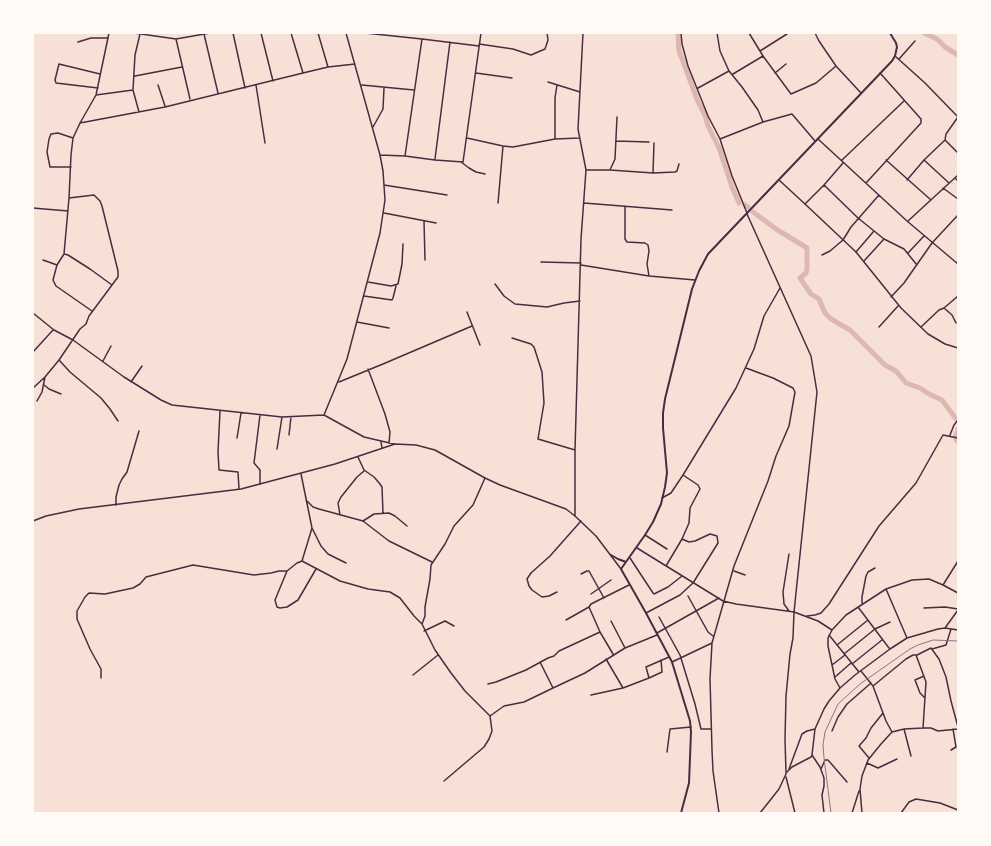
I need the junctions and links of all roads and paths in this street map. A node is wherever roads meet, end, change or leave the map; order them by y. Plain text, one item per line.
1 (109, 33) edge
2 (134, 33) edge
3 (210, 33) edge
4 (233, 33) edge
5 (261, 33) edge
6 (291, 33) edge
7 (318, 33) edge
8 (346, 33) edge
9 (365, 33) edge
10 (398, 33) edge
11 (481, 33) edge
12 (547, 33) edge
13 (583, 33) edge
14 (681, 33) edge
15 (716, 33) edge
16 (749, 33) edge
17 (815, 33) edge
18 (890, 33) edge
19 (140, 34) junction
20 (204, 34) junction
21 (787, 34) dead end
22 (398, 36) junction
23 (108, 38) junction
24 (176, 39) junction
25 (422, 39) junction
26 (915, 41) dead end
27 (78, 42) dead end
28 (450, 42) junction
29 (479, 45) junction
30 (760, 51) junction
31 (763, 56) junction
32 (895, 56) junction
33 (898, 59) junction
34 (355, 64) junction
35 (786, 64) dead end
36 (836, 66) junction
37 (182, 67) junction
38 (328, 67) junction
39 (730, 71) junction
40 (303, 73) junction
41 (476, 73) junction
42 (775, 73) junction
43 (880, 73) junction
44 (100, 74) junction
45 (733, 74) junction
46 (134, 76) junction
47 (512, 78) dead end
48 (273, 81) junction
49 (548, 82) dead end
50 (158, 85) dead end
51 (256, 85) junction
52 (361, 85) junction
53 (558, 85) junction
54 (98, 88) junction
55 (245, 88) junction
56 (384, 88) junction
57 (698, 88) junction
58 (133, 90) junction
59 (414, 90) junction
60 (580, 92) junction
61 (219, 93) junction
62 (862, 93) junction
63 (96, 95) junction
64 (191, 100) junction
65 (904, 101) junction
66 (165, 107) junction
67 (139, 112) junction
68 (617, 117) dead end
69 (958, 117) edge
70 (763, 122) junction
71 (80, 123) junction
72 (373, 128) junction
73 (74, 138) junction
74 (467, 138) junction
75 (579, 138) junction
76 (555, 139) junction
77 (720, 139) junction
78 (616, 140) junction
79 (817, 140) junction
80 (945, 140) junction
81 (649, 142) dead end
82 (265, 143) dead end
83 (654, 143) dead end
84 (503, 146) junction
85 (958, 153) edge
86 (380, 155) junction
87 (405, 156) junction
88 (435, 160) junction
89 (886, 160) junction
90 (924, 160) junction
91 (462, 162) junction
92 (842, 162) junction
93 (679, 164) dead end
94 (71, 167) junction
95 (586, 170) junction
96 (610, 170) junction
97 (653, 173) junction
98 (485, 174) dead end
99 (958, 175) edge
100 (955, 178) junction
101 (779, 180) junction
102 (907, 180) junction
103 (958, 181) edge
104 (866, 183) junction
105 (949, 183) junction
106 (384, 185) junction
107 (824, 185) junction
108 (943, 188) junction
109 (448, 195) dead end
110 (879, 195) junction
111 (69, 198) junction
112 (958, 199) edge
113 (931, 200) junction
114 (498, 203) dead end
115 (584, 203) junction
116 (806, 204) junction
117 (625, 206) junction
118 (33, 208) edge
119 (672, 210) dead end
120 (68, 211) junction
121 (384, 213) junction
122 (747, 213) junction
123 (958, 215) edge
124 (858, 218) junction
125 (424, 221) junction
126 (907, 222) junction
127 (436, 223) dead end
128 (874, 231) junction
129 (924, 236) junction
130 (884, 239) junction
131 (843, 240) junction
132 (932, 243) junction
133 (403, 244) dead end
134 (856, 252) junction
135 (64, 254) junction
136 (907, 254) junction
137 (822, 255) dead end
138 (43, 260) dead end
139 (425, 260) dead end
140 (864, 261) junction
141 (540, 262) dead end
142 (581, 264) junction
143 (958, 264) edge
144 (57, 265) junction
145 (917, 265) junction
146 (649, 276) junction
147 (695, 280) junction
148 (368, 282) junction
149 (495, 284) dead end
150 (112, 285) junction
151 (396, 286) junction
152 (780, 288) junction
153 (364, 296) junction
154 (958, 296) edge
155 (891, 297) junction
156 (580, 301) junction
157 (898, 306) junction
158 (944, 308) junction
159 (92, 311) junction
160 (467, 312) dead end
161 (33, 313) edge
162 (357, 322) junction
163 (956, 323) dead end
164 (472, 326) junction
165 (879, 326) dead end
166 (920, 327) junction
167 (389, 328) dead end
168 (54, 330) junction
169 (512, 338) dead end
170 (73, 340) junction
171 (480, 345) dead end
172 (111, 346) dead end
173 (958, 348) edge
174 (33, 352) edge
175 (59, 360) junction
176 (103, 361) junction
177 (142, 366) dead end
178 (746, 368) junction
179 (368, 369) junction
180 (45, 377) junction
181 (131, 382) junction
182 (339, 382) junction
183 (44, 384) junction
184 (33, 388) edge
185 (61, 394) dead end
186 (37, 401) dead end
187 (220, 411) junction
188 (241, 413) junction
189 (260, 415) junction
190 (324, 415) junction
191 (282, 417) junction
192 (291, 417) junction
193 (958, 420) edge
194 (118, 421) dead end
195 (139, 431) dead end
196 (289, 435) dead end
197 (950, 435) junction
198 (237, 438) dead end
199 (958, 438) edge
200 (381, 442) junction
201 (389, 443) junction
202 (395, 444) junction
203 (382, 448) junction
204 (277, 449) dead end
205 (575, 450) junction
206 (358, 457) junction
207 (364, 470) junction
208 (301, 474) junction
209 (683, 475) junction
210 (485, 478) junction
211 (260, 484) junction
212 (239, 489) junction
213 (662, 498) junction
214 (306, 500) junction
215 (116, 505) junction
216 (383, 514) junction
217 (340, 515) junction
218 (575, 516) junction
219 (33, 521) edge
220 (363, 521) junction
221 (581, 521) junction
222 (407, 526) dead end
223 (312, 528) junction
224 (645, 535) junction
225 (682, 539) junction
226 (637, 548) junction
227 (667, 549) dead end
228 (789, 554) dead end
229 (610, 555) junction
230 (630, 558) junction
231 (302, 561) junction
232 (958, 561) edge
233 (432, 562) junction
234 (626, 562) junction
235 (346, 563) dead end
236 (666, 566) junction
237 (875, 568) dead end
238 (316, 569) junction
239 (620, 569) junction
240 (287, 571) junction
241 (733, 571) junction
242 (581, 574) dead end
243 (745, 575) dead end
244 (682, 576) junction
245 (611, 580) dead end
246 (693, 583) junction
247 (629, 585) junction
248 (943, 585) junction
249 (599, 588) junction
250 (886, 589) junction
251 (557, 592) dead end
252 (958, 593) edge
253 (591, 594) dead end
254 (688, 596) dead end
255 (604, 598) junction
256 (719, 598) junction
257 (723, 600) junction
258 (862, 604) junction
259 (589, 607) junction
260 (858, 607) junction
261 (924, 608) dead end
262 (958, 609) edge
263 (697, 611) junction
264 (789, 611) junction
265 (794, 612) junction
266 (646, 613) junction
267 (807, 616) junction
268 (659, 617) dead end
269 (566, 620) dead end
270 (868, 620) junction
271 (611, 621) dead end
272 (890, 622) dead end
273 (422, 624) junction
274 (454, 626) dead end
275 (665, 628) junction
276 (946, 628) junction
277 (875, 629) junction
278 (951, 629) junction
279 (832, 630) junction
280 (958, 630) edge
281 (424, 631) junction
282 (600, 632) junction
283 (658, 634) junction
284 (829, 635) junction
285 (714, 636) junction
286 (907, 638) junction
287 (882, 640) junction
288 (712, 643) junction
289 (837, 645) junction
290 (625, 648) junction
291 (890, 649) junction
292 (932, 649) junction
293 (613, 654) junction
294 (845, 654) junction
295 (438, 655) junction
296 (916, 656) junction
297 (670, 657) junction
298 (681, 658) junction
299 (606, 659) junction
300 (661, 660) junction
301 (540, 662) junction
302 (672, 662) junction
303 (852, 663) junction
304 (832, 665) junction
305 (860, 671) junction
306 (414, 675) dead end
307 (924, 676) junction
308 (835, 677) junction
309 (101, 678) dead end
310 (649, 678) junction
311 (871, 683) junction
312 (488, 684) dead end
313 (873, 686) junction
314 (553, 688) junction
315 (622, 688) junction
316 (840, 688) junction
317 (591, 695) dead end
318 (926, 698) junction
319 (883, 713) junction
320 (490, 716) junction
321 (958, 716) edge
322 (956, 719) junction
323 (691, 727) junction
324 (923, 728) junction
325 (958, 728) edge
326 (711, 729) junction
327 (816, 729) junction
328 (904, 729) junction
329 (953, 730) junction
330 (832, 731) dead end
331 (892, 732) junction
332 (951, 750) dead end
333 (666, 752) dead end
334 (812, 756) junction
335 (912, 756) dead end
336 (869, 758) junction
337 (897, 759) dead end
338 (867, 763) junction
339 (789, 769) junction
340 (821, 769) junction
341 (787, 772) junction
342 (786, 776) junction
343 (444, 781) dead end
344 (847, 782) dead end
345 (860, 789) junction
346 (958, 810) edge
347 (681, 812) edge
348 (685, 813) edge
349 (719, 813) edge
350 (760, 813) edge
351 (795, 813) edge
352 (824, 813) edge
353 (852, 813) edge
354 (862, 813) edge
355 (901, 813) edge

1 - 23 street
2 - 19 street
3 - 20 street
4 - 55 street
5 - 48 street
6 - 40 street
7 - 38 street
8 - 34 street
9 - 22 street
10 - 22 street
11 - 29 street
12 - 29 street
13 - 60 street
14 - 57 street
15 - 39 street
16 - 30 street
17 - 36 street
18 - 32 main road
19 - 24 street
19 - 46 street
20 - 24 street
20 - 61 street
21 - 30 street
22 - 25 street
23 - 27 street
23 - 44 street
24 - 37 street
25 - 28 street
25 - 59 street
26 - 33 street
28 - 29 street
28 - 88 street
29 - 41 street
30 - 31 street
31 - 42 street
31 - 45 street
32 - 33 street
32 - 43 main road
33 - 69 street
34 - 38 street
34 - 52 street
35 - 42 street
36 - 42 street
36 - 62 street
37 - 46 street
37 - 64 street
38 - 40 street
39 - 45 street
39 - 57 street
40 - 48 street
41 - 47 street
41 - 74 street
43 - 62 main road
43 - 65 street
44 - 54 street
44 - 54 street
45 - 70 street
46 - 58 street
48 - 51 street
49 - 53 street
50 - 66 street
51 - 55 street
51 - 82 street
52 - 56 street
52 - 72 street
53 - 60 street
53 - 76 street
54 - 63 street
55 - 61 street
56 - 59 street
56 - 72 street
57 - 77 street
58 - 63 street
58 - 67 street
59 - 87 street
60 - 75 street
61 - 64 street
62 - 79 main road
63 - 71 street
64 - 66 street
65 - 89 street
65 - 92 street
66 - 67 street
67 - 71 street
68 - 78 street
69 - 80 street
70 - 77 street
70 - 79 street
71 - 73 street
72 - 86 street
73 - 94 street
73 - 94 street
74 - 84 street
74 - 91 street
75 - 76 street
75 - 95 street
76 - 84 street
77 - 122 street
78 - 81 street
78 - 96 street
79 - 92 street
79 - 101 main road
80 - 85 street
80 - 90 street
83 - 97 street
84 - 114 street
86 - 87 street
86 - 106 street
87 - 88 street
88 - 91 street
89 - 102 street
89 - 104 street
90 - 102 street
90 - 105 street
91 - 98 street
92 - 104 street
92 - 107 street
93 - 97 street
94 - 111 street
95 - 96 street
95 - 115 street
96 - 97 street
99 - 100 street
100 - 103 street
100 - 105 street
101 - 116 street
101 - 122 main road
102 - 113 street
104 - 110 street
105 - 108 street
106 - 109 street
106 - 121 street
107 - 116 street
107 - 124 street
108 - 112 street
108 - 113 street
110 - 124 street
110 - 126 street
111 - 120 street
111 - 150 street
113 - 126 street
115 - 117 street
115 - 142 street
116 - 131 street
117 - 119 street
117 - 146 street
118 - 120 street
120 - 135 street
121 - 125 street
121 - 148 street
122 - 147 main road
122 - 152 street
123 - 132 street
124 - 128 street
124 - 131 street
125 - 127 street
125 - 139 street
126 - 129 street
128 - 130 street
128 - 134 street
129 - 132 street
129 - 136 street
130 - 136 street
130 - 140 street
131 - 134 street
131 - 137 street
132 - 143 street
132 - 145 street
133 - 151 street
134 - 140 street
135 - 144 street
135 - 150 street
136 - 145 street
138 - 144 street
140 - 155 street
141 - 142 street
142 - 146 street
142 - 156 street
144 - 159 street
145 - 155 street
146 - 147 street
147 - 213 main road
148 - 151 street
148 - 153 street
149 - 156 street
150 - 159 street
151 - 153 street
152 - 178 street
152 - 265 street
153 - 162 street
154 - 158 street
155 - 157 street
156 - 205 street
157 - 165 street
157 - 166 street
158 - 163 street
158 - 166 street
159 - 170 street
160 - 164 street
161 - 168 street
162 - 167 street
162 - 182 street
164 - 171 street
164 - 179 street
166 - 173 street
168 - 170 street
168 - 174 street
169 - 205 street
170 - 175 street
170 - 176 street
172 - 176 street
175 - 180 street
175 - 194 street
176 - 181 street
177 - 181 street
178 - 209 street
178 - 241 street
179 - 182 street
179 - 201 street
180 - 183 street
180 - 184 street
181 - 187 street
182 - 190 street
183 - 185 street
183 - 186 street
187 - 188 street
187 - 212 street
188 - 189 street
188 - 198 street
189 - 191 street
189 - 211 street
190 - 192 street
190 - 200 street
191 - 192 street
191 - 204 street
192 - 196 street
193 - 197 street
195 - 215 street
197 - 199 street
197 - 267 street
200 - 201 street
200 - 203 street
201 - 202 street
202 - 203 street
202 - 210 street
203 - 206 street
205 - 218 street
206 - 207 street
206 - 208 street
207 - 216 street
207 - 217 street
208 - 211 street
208 - 214 street
209 - 213 street
209 - 225 street
210 - 218 street
210 - 233 street
211 - 212 street
212 - 215 street
213 - 224 main road
214 - 217 street
214 - 223 street
215 - 219 street
216 - 220 street
216 - 222 street
217 - 220 street
218 - 221 street
220 - 233 street
221 - 229 street
221 - 251 street
223 - 231 street
223 - 235 street
224 - 226 main road
224 - 227 street
225 - 236 street
225 - 246 street
226 - 230 main road
226 - 236 street
228 - 264 street
229 - 234 main road
229 - 239 street
230 - 234 main road
230 - 244 street
231 - 238 street
231 - 240 street
232 - 248 street
233 - 273 street
234 - 239 main road
236 - 244 street
237 - 258 street
238 - 240 street
238 - 273 street
239 - 247 main road
240 - 309 street
241 - 243 street
241 - 257 street
242 - 249 street
244 - 246 street
245 - 249 street
246 - 256 street
246 - 266 street
247 - 255 street
247 - 266 main road
248 - 250 street
248 - 252 street
249 - 253 street
249 - 255 street
250 - 258 street
250 - 286 street
254 - 263 street
255 - 259 street
256 - 257 street
256 - 263 street
257 - 264 street
257 - 285 street
258 - 260 street
259 - 269 street
259 - 282 street
260 - 270 street
260 - 279 street
261 - 262 street
262 - 276 street
263 - 275 street
263 - 285 street
264 - 265 street
265 - 267 street
265 - 341 street
266 - 283 main road
267 - 279 street
268 - 275 street
270 - 277 street
270 - 289 street
271 - 290 street
272 - 277 street
273 - 281 street
274 - 281 street
275 - 283 street
275 - 298 street
276 - 278 street
276 - 286 street
277 - 287 street
277 - 294 street
278 - 280 street
278 - 292 street
279 - 284 street
281 - 295 street
282 - 293 street
282 - 301 street
283 - 290 street
283 - 297 main road
284 - 289 street
284 - 304 street
285 - 288 street
286 - 291 street
287 - 291 street
287 - 303 street
288 - 298 street
288 - 326 street
289 - 294 street
290 - 293 street
291 - 305 street
292 - 296 street
292 - 322 street
293 - 299 street
294 - 303 street
294 - 304 street
295 - 306 street
295 - 320 street
296 - 307 street
296 - 313 street
297 - 300 street
297 - 302 main road
298 - 302 street
298 - 326 street
299 - 314 street
299 - 315 street
300 - 310 street
300 - 310 street
301 - 312 street
301 - 314 street
302 - 323 main road
303 - 305 street
303 - 308 street
304 - 308 street
305 - 311 street
305 - 316 street
307 - 318 street
307 - 318 street
308 - 316 street
310 - 315 street
311 - 313 street
311 - 330 street
313 - 319 street
314 - 320 street
315 - 317 street
316 - 327 street
318 - 324 street
319 - 331 street
319 - 336 street
320 - 343 street
321 - 322 street
322 - 325 street
323 - 333 street
323 - 347 main road
324 - 328 street
324 - 329 street
325 - 329 street
326 - 349 street
327 - 334 street
327 - 339 street
328 - 331 street
328 - 335 street
329 - 332 street
331 - 336 street
334 - 339 street
334 - 340 street
336 - 338 street
337 - 338 street
338 - 345 street
339 - 341 street
340 - 344 street
340 - 352 street
341 - 342 street
342 - 350 street
342 - 351 street
345 - 353 street
345 - 354 street
346 - 355 street
347 - 348 street

